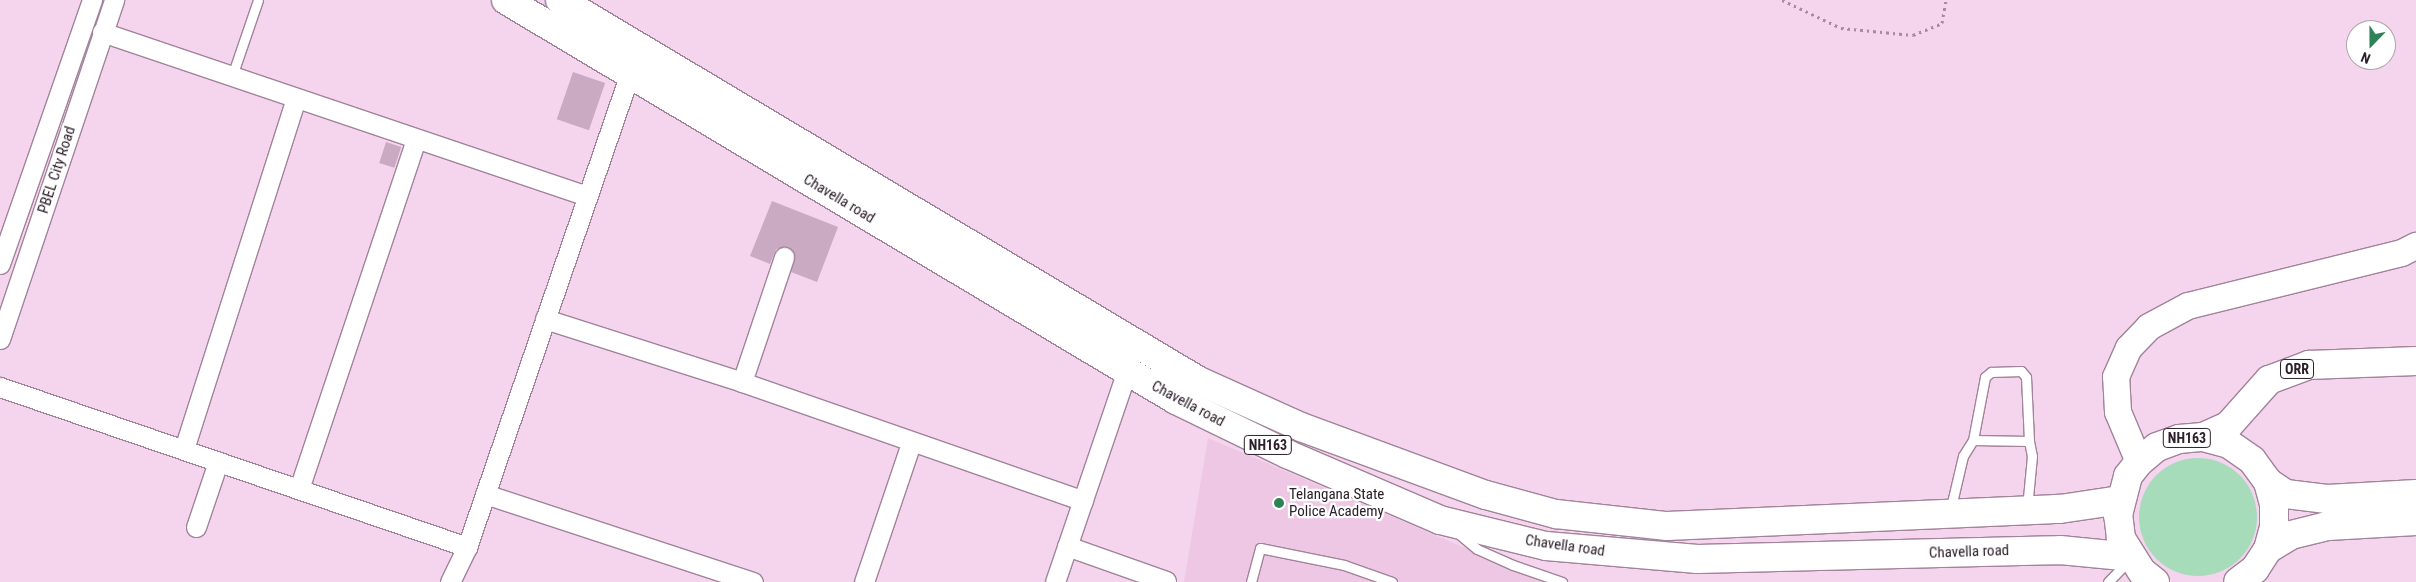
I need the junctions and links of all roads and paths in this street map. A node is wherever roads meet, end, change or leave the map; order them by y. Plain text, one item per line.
1 (92, 0) edge
2 (114, 0) edge
3 (258, 0) edge
4 (506, 0) edge
5 (560, 0) edge
6 (1782, 0) edge
7 (1946, 0) edge
8 (102, 32) junction
9 (630, 73) junction
10 (232, 76) junction
11 (296, 99) junction
12 (416, 139) junction
13 (588, 196) junction
14 (896, 201) junction
15 (882, 224) junction
16 (2416, 246) edge
17 (784, 257) dead end
18 (0, 264) edge
19 (545, 319) junction
20 (0, 339) edge
21 (2416, 361) edge
22 (1127, 371) junction
23 (742, 382) junction
24 (0, 387) edge
25 (2203, 437) junction
26 (1973, 440) junction
27 (2029, 441) junction
28 (911, 443) junction
29 (184, 449) junction
30 (218, 462) junction
31 (2139, 462) junction
32 (2268, 482) junction
33 (300, 489) junction
34 (485, 494) junction
35 (2416, 494) edge
36 (2121, 500) junction
37 (1083, 501) junction
38 (2027, 510) junction
39 (1949, 514) junction
40 (1440, 520) junction
41 (2416, 522) edge
42 (196, 527) dead end
43 (1067, 546) junction
44 (467, 547) junction
45 (2268, 549) junction
46 (2134, 570) edge
47 (1166, 581) edge
48 (450, 582) edge
49 (753, 582) edge
50 (864, 582) edge
51 (1055, 582) edge
52 (1251, 582) edge
53 (1392, 582) edge
54 (1562, 582) edge
55 (2108, 582) edge
56 (2155, 582) edge
57 (2238, 582) edge

1 - 18 street, PBEL City Road
2 - 8 street, PBEL City Road
3 - 10 lane
4 - 9 highway, Chavella road / NH163
5 - 14 highway, Chavella road / NH163
6 - 7 path
8 - 10 street
8 - 20 street, PBEL City Road
9 - 13 street
9 - 15 highway, Chavella road / NH163
10 - 11 street
11 - 12 street
11 - 29 street
12 - 13 street
12 - 33 street
13 - 19 street
14 - 15 highway
14 - 39 highway, Chavella road / NH163
15 - 22 highway, Chavella road / NH163
16 - 31 main road
17 - 23 street
19 - 23 street
19 - 34 street
21 - 25 highway, ORR
22 - 37 street
22 - 40 highway, Chavella road / NH163
23 - 28 street
24 - 29 street
25 - 31 highway, NH163
25 - 32 highway, NH163
26 - 27 lane
26 - 27 lane
26 - 39 lane
27 - 38 lane
28 - 37 street
28 - 50 street
29 - 30 street
30 - 33 street
30 - 42 street
31 - 36 highway, NH163
32 - 35 highway, NH163
32 - 45 highway, NH163
33 - 44 street
34 - 44 street
34 - 49 street
36 - 38 highway, Chavella road / NH163
36 - 46 highway, NH163
37 - 43 street
38 - 39 highway, Chavella road / NH163
40 - 46 highway, Chavella road / NH163
40 - 54 lane
41 - 45 highway, NH163
43 - 47 street
43 - 51 street
44 - 48 street
45 - 57 highway, NH163
46 - 55 lane
46 - 56 highway, NH163
52 - 53 lane

